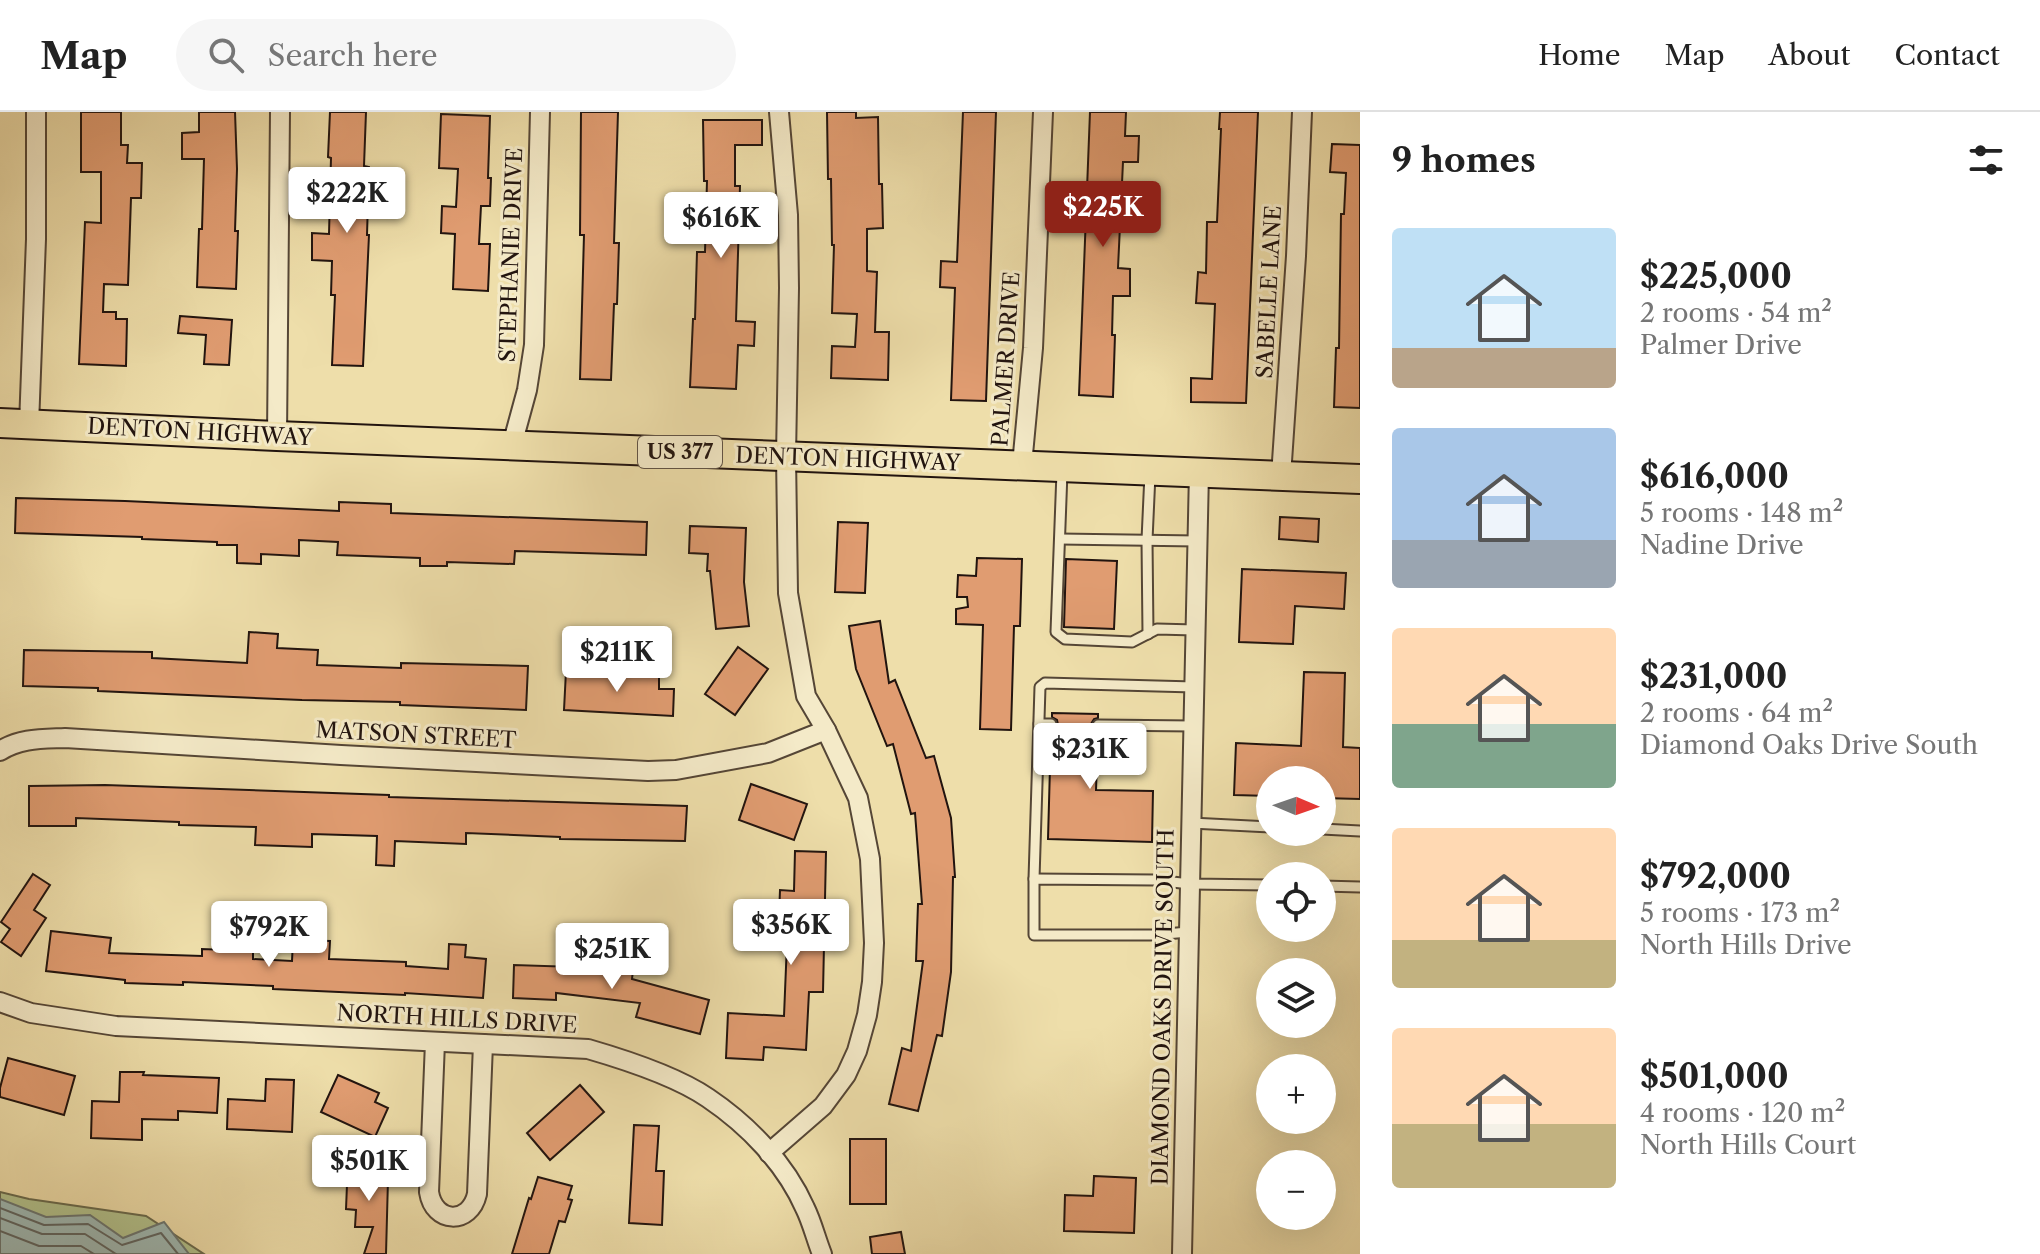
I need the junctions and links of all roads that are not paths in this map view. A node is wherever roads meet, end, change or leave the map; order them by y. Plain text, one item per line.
1 (36, 112) edge
2 (280, 112) edge
3 (540, 112) edge
4 (779, 112) edge
5 (1043, 112) edge
6 (1302, 112) edge
7 (0, 423) edge
8 (29, 425) junction
9 (277, 436) junction
10 (512, 445) junction
11 (786, 456) junction
12 (1022, 465) junction
13 (1062, 467) junction
14 (1150, 471) junction
15 (1199, 472) junction
16 (1281, 476) junction
17 (1360, 479) edge
18 (1060, 539) junction
19 (1147, 540) junction
20 (1197, 541) junction
21 (1195, 630) junction
22 (1148, 634) junction
23 (1194, 687) junction
24 (1039, 724) junction
25 (1051, 724) dead end
26 (1098, 725) dead end
27 (1193, 726) junction
28 (826, 730) junction
29 (0, 751) edge
30 (1191, 823) junction
31 (1256, 826) edge
32 (1336, 830) edge
33 (1360, 831) edge
34 (1034, 879) junction
35 (1190, 884) junction
36 (1256, 885) edge
37 (1336, 886) edge
38 (1360, 887) edge
39 (1189, 932) junction
40 (0, 1002) edge
41 (435, 1042) junction
42 (483, 1044) junction
43 (769, 1153) junction
44 (822, 1254) edge
45 (1182, 1254) edge

1 - 8 street
2 - 9 street
3 - 10 street, STEPHANIE DRIVE
4 - 11 street
5 - 12 street, PALMER DRIVE
6 - 16 street, SABELLE LANE
7 - 8 main road, DENTON HIGHWAY / US 377
8 - 9 main road, DENTON HIGHWAY / US 377
9 - 10 main road, DENTON HIGHWAY / US 377
10 - 11 main road, DENTON HIGHWAY / US 377
11 - 12 main road, DENTON HIGHWAY / US 377
11 - 28 street
12 - 13 main road, DENTON HIGHWAY / US 377
13 - 14 main road, DENTON HIGHWAY / US 377
13 - 18 lane
14 - 15 main road, DENTON HIGHWAY / US 377
14 - 19 lane
15 - 16 main road, DENTON HIGHWAY / US 377
15 - 20 street, DIAMOND OAKS DRIVE SOUTH
16 - 17 main road, DENTON HIGHWAY / US 377
18 - 19 lane
18 - 22 lane
19 - 20 lane
19 - 22 lane
20 - 21 street, DIAMOND OAKS DRIVE SOUTH
21 - 22 lane
21 - 23 street, DIAMOND OAKS DRIVE SOUTH
23 - 24 lane
23 - 27 street, DIAMOND OAKS DRIVE SOUTH
24 - 25 lane
24 - 34 lane
26 - 27 lane
27 - 30 street, DIAMOND OAKS DRIVE SOUTH
28 - 29 street, MATSON STREET
28 - 43 street
30 - 31 lane
30 - 35 street, DIAMOND OAKS DRIVE SOUTH
32 - 33 lane
34 - 35 lane
34 - 39 lane
35 - 36 lane
35 - 39 street, DIAMOND OAKS DRIVE SOUTH
37 - 38 lane
39 - 45 street, DIAMOND OAKS DRIVE SOUTH
40 - 41 street, NORTH HILLS DRIVE
41 - 42 street, NORTH HILLS DRIVE
41 - 42 street
42 - 43 street, NORTH HILLS DRIVE
43 - 44 street, NORTH HILLS DRIVE

